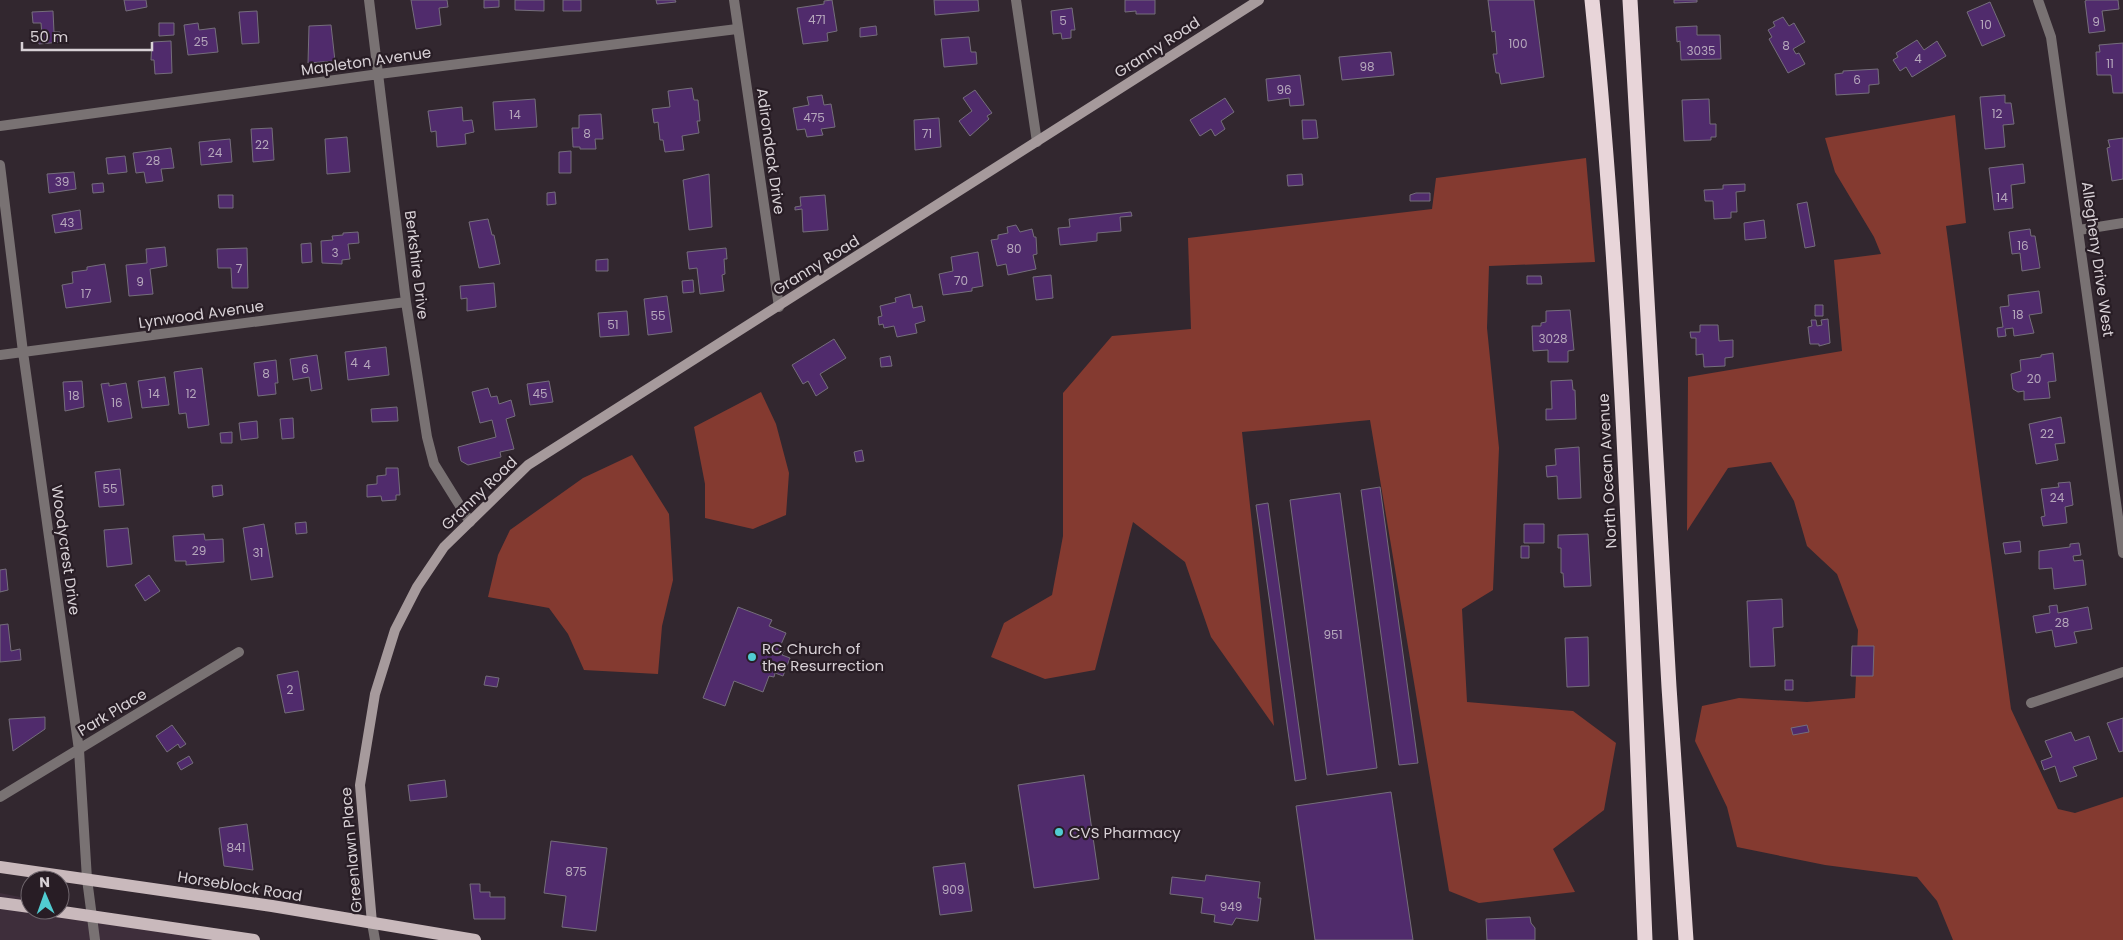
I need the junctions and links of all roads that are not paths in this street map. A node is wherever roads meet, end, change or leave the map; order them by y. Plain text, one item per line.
1 (369, 0) edge
2 (734, 0) edge
3 (1016, 0) edge
4 (1259, 0) edge
5 (1592, 0) edge
6 (1630, 0) edge
7 (2038, 0) edge
8 (737, 28) junction
9 (379, 74) junction
10 (0, 126) edge
11 (1037, 142) junction
12 (0, 165) edge
13 (2123, 223) edge
14 (2080, 230) junction
15 (406, 302) junction
16 (779, 307) junction
17 (23, 352) junction
18 (0, 355) edge
19 (470, 522) junction
20 (2123, 553) edge
21 (418, 587) joint
22 (240, 652) dead end
23 (2123, 672) edge
24 (2031, 703) dead end
25 (79, 750) junction
26 (0, 797) edge
27 (0, 867) edge
28 (87, 879) junction
29 (0, 903) edge
30 (20, 906) edge
31 (70, 913) edge
32 (92, 916) junction
33 (372, 923) junction
34 (95, 940) edge
35 (254, 940) edge
36 (375, 940) edge
37 (475, 940) edge
38 (1645, 940) edge
39 (1686, 940) edge

1 - 9 street, Berkshire Drive
2 - 8 street, Adirondack Drive
3 - 11 street
4 - 11 street, Granny Road
5 - 38 highway, North Ocean Avenue
6 - 39 highway
7 - 14 street, Allegheny Drive West
8 - 9 street, Mapleton Avenue
8 - 16 street, Adirondack Drive
9 - 10 street, Mapleton Avenue
9 - 15 street, Berkshire Drive
11 - 16 street, Granny Road
12 - 17 street, Woodycrest Drive
13 - 14 street
14 - 20 street, Allegheny Drive West
15 - 17 street, Lynwood Avenue
15 - 19 street, Berkshire Drive
16 - 19 street, Granny Road
17 - 18 street, Lynwood Avenue
17 - 25 street, Woodycrest Drive
19 - 21 street, Granny Road
21 - 33 street, Greenlawn Place
22 - 25 street, Park Place
23 - 24 street
25 - 26 street, Park Place
25 - 28 street, Woodycrest Drive
27 - 28 main road, Horseblock Road
28 - 32 street, Woodycrest Drive
28 - 33 main road, Horseblock Road
29 - 30 main road
31 - 32 main road
32 - 34 street, Woodycrest Drive
32 - 35 main road
33 - 36 street, Greenlawn Place
33 - 37 main road, Horseblock Road

